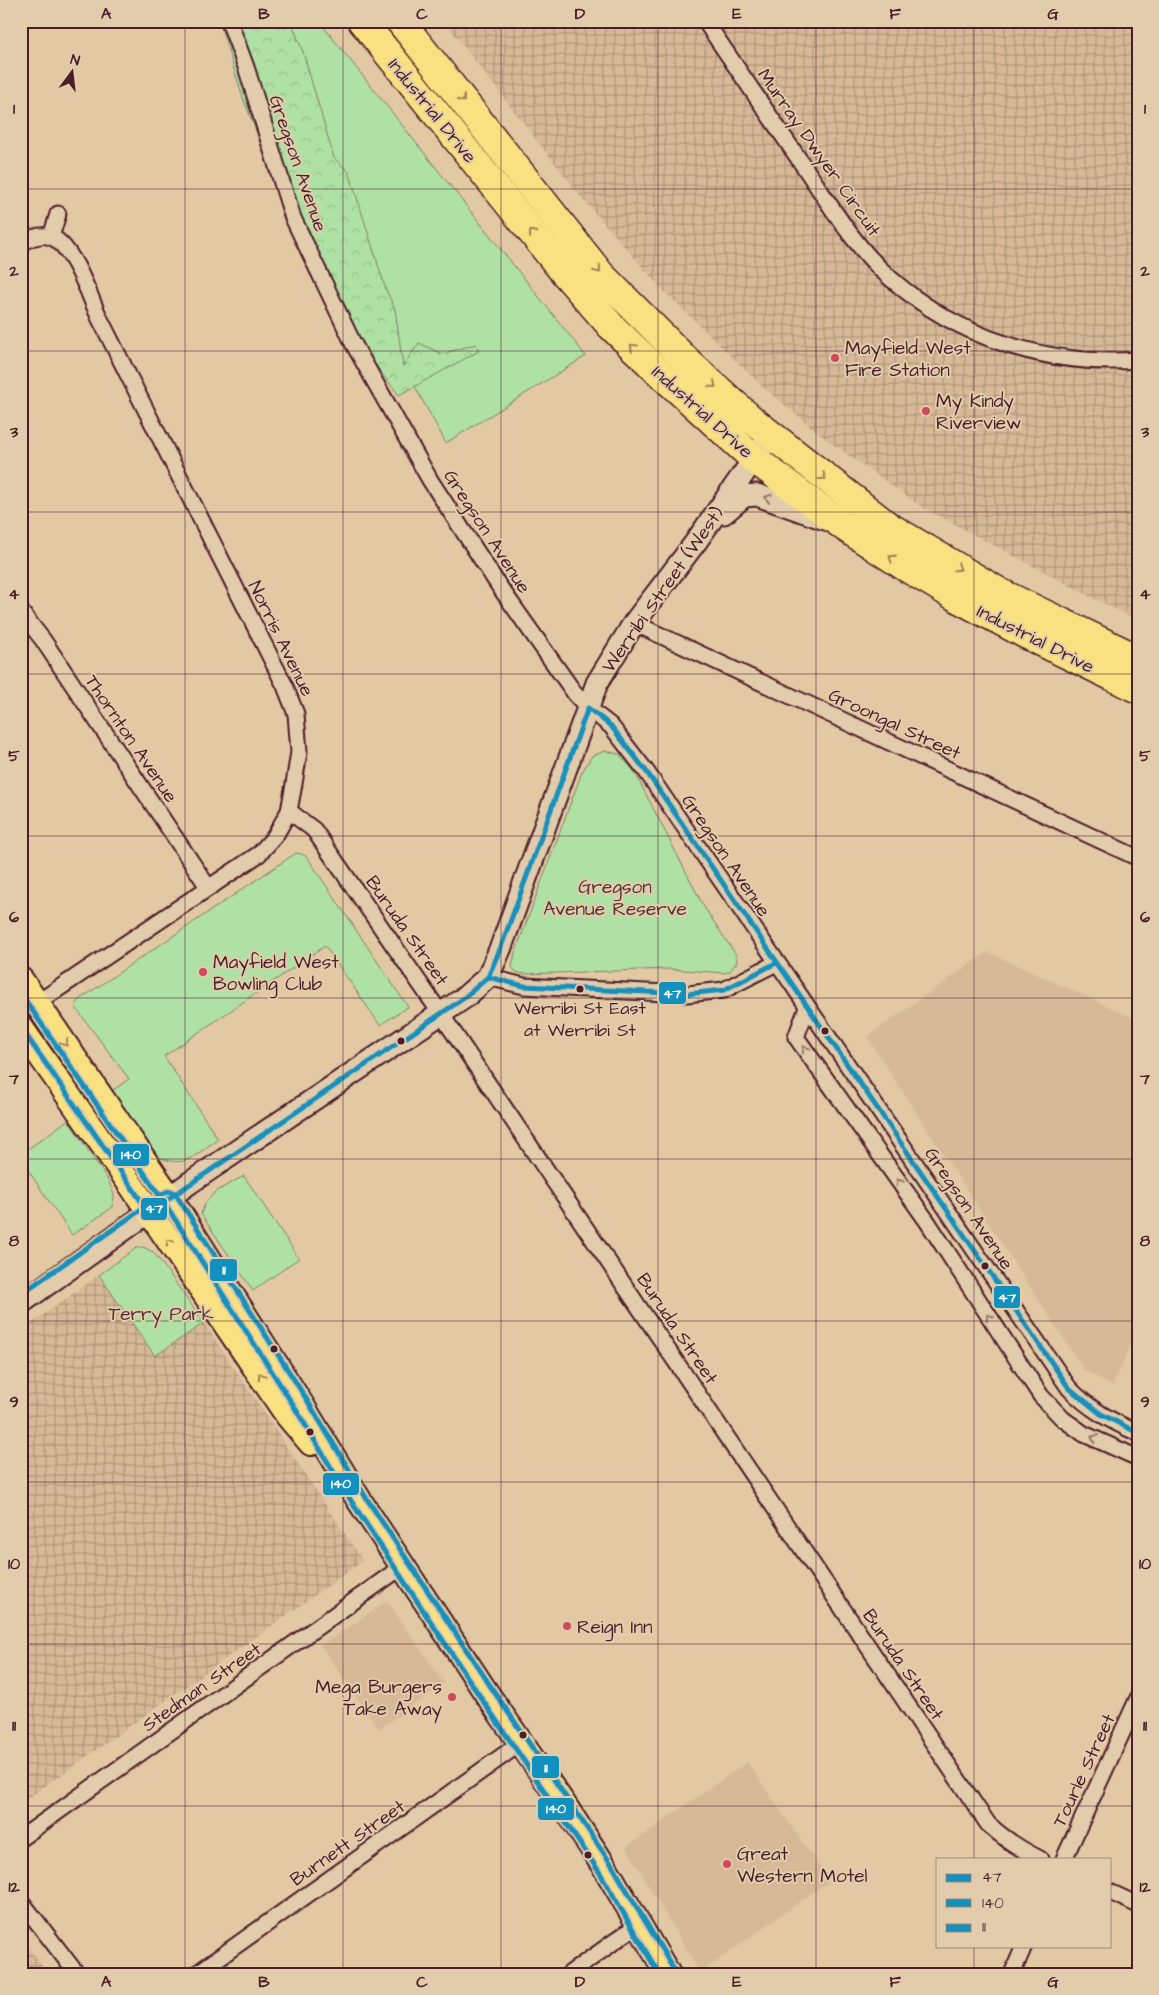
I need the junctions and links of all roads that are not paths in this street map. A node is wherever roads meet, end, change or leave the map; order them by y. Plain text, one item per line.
1 (229, 21) edge
2 (362, 21) edge
3 (400, 21) edge
4 (705, 21) edge
5 (58, 214) dead end
6 (51, 237) junction
7 (21, 243) edge
8 (1138, 360) edge
9 (770, 436) junction
10 (753, 458) junction
11 (846, 528) junction
12 (695, 543) junction
13 (21, 612) edge
14 (634, 623) junction
15 (1138, 660) edge
16 (1138, 689) edge
17 (588, 708) junction
18 (289, 811) junction
19 (1138, 858) edge
20 (208, 887) junction
21 (776, 964) junction
22 (488, 977) junction
23 (21, 980) edge
24 (37, 1003) junction
25 (807, 1008) junction
26 (441, 1014) junction
27 (21, 1028) edge
28 (170, 1198) junction
29 (149, 1212) junction
30 (21, 1303) edge
31 (1138, 1433) edge
32 (1138, 1458) edge
33 (359, 1500) junction
34 (403, 1566) junction
35 (1138, 1698) edge
36 (522, 1742) junction
37 (21, 1838) edge
38 (1038, 1858) edge
39 (1064, 1858) edge
40 (1112, 1893) edge
41 (21, 1901) edge
42 (1138, 1905) edge
43 (639, 1924) junction
44 (1023, 1948) edge
45 (76, 1974) edge
46 (196, 1974) edge
47 (569, 1974) edge
48 (668, 1974) edge
49 (1012, 1974) edge

1 - 17 street, Gregson Avenue
10 -> 2 highway, Industrial Drive
3 -> 9 highway, Industrial Drive
4 - 8 street, Murray Dwyer Circuit
5 - 6 street
6 - 7 street
6 - 18 street, Norris Avenue
9 - 10 main road, Werribi Street (West)
9 -> 15 highway, Industrial Drive
10 - 11 highway, Industrial Drive
10 - 12 main road, Werribi Street (West)
11 -> 12 main road
16 -> 11 highway, Industrial Drive
12 - 14 main road, Werribi Street (West)
13 - 20 street, Thornton Avenue
14 - 17 main road, Werribi Street (West)
14 - 19 street, Groongal Street
17 - 21 street, Gregson Avenue
17 - 22 main road, Werribi Street (West)
18 - 20 street, Norris Avenue
18 - 26 street, Buruda Street
20 - 24 street, Norris Avenue
21 - 22 street
21 - 25 street, Gregson Avenue
22 - 26 main road
23 - 24 main road
24 -> 28 main road
25 - 31 street, Gregson Avenue
32 -> 25 street
26 - 28 main road
26 - 38 street, Buruda Street
27 - 29 main road
28 - 29 main road
28 - 33 main road
29 - 30 main road
33 -> 29 main road
33 - 34 main road
34 - 36 main road
34 - 37 street, Stedman Street
35 - 39 street, Tourle Street
36 - 43 main road
36 - 46 street, Burnett Street
40 - 42 street
41 - 45 street
43 - 47 street
43 - 48 main road
44 - 49 street

